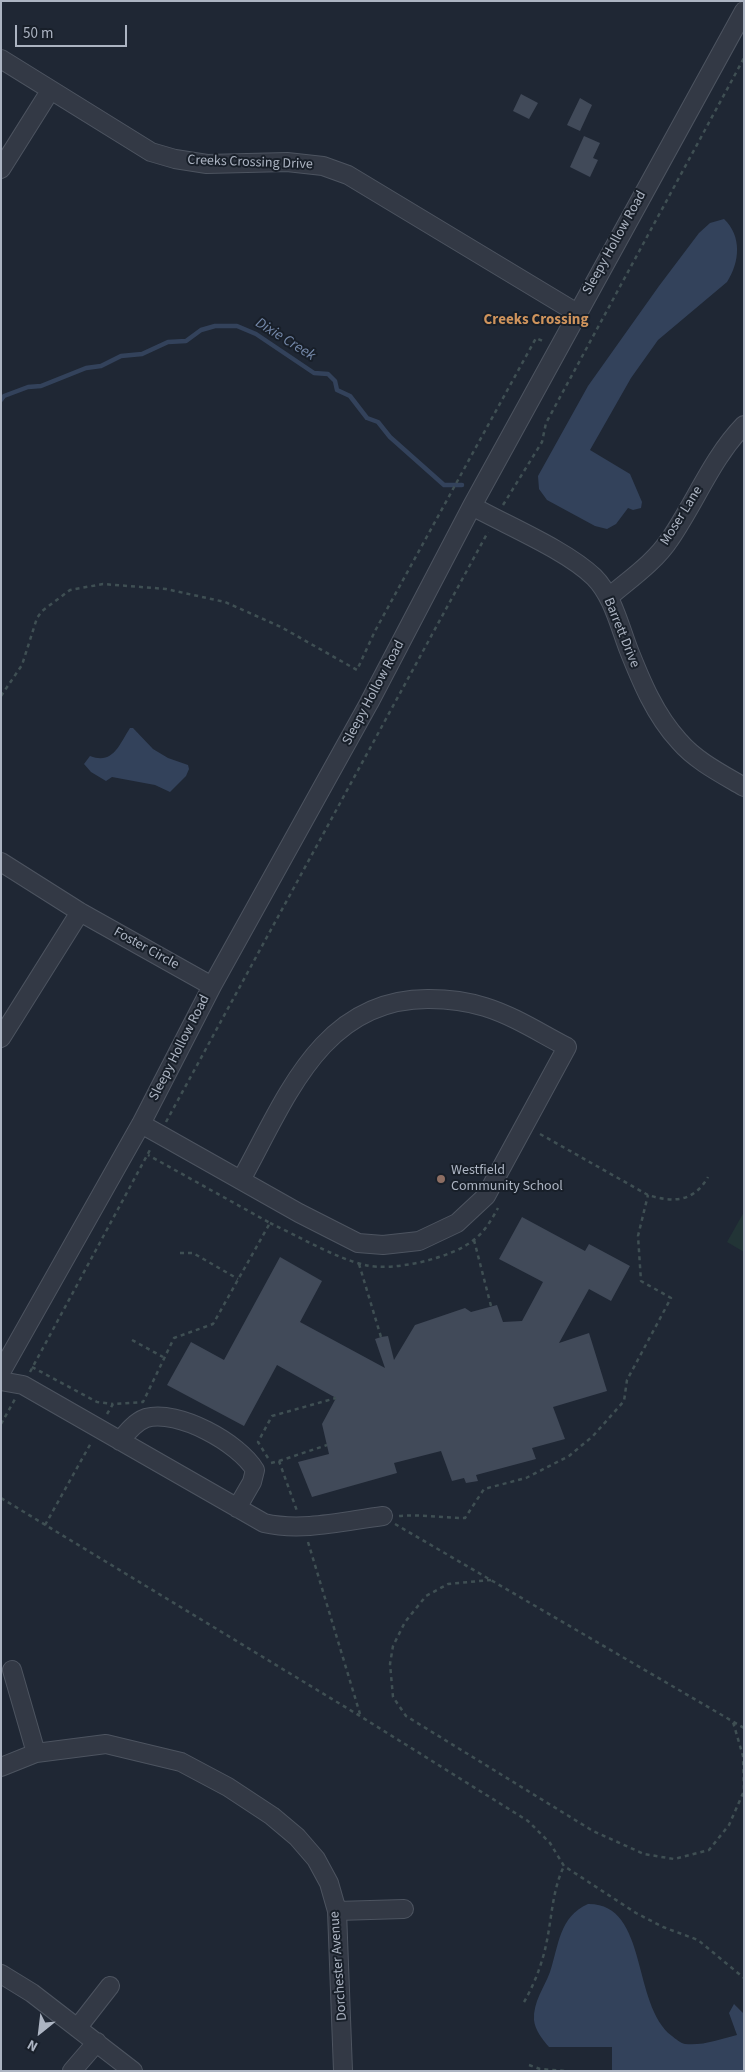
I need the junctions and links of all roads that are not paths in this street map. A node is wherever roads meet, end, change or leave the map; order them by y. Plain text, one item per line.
1 (744, 11) edge
2 (1, 59) edge
3 (50, 91) junction
4 (1, 169) edge
5 (577, 313) junction
6 (744, 425) edge
7 (472, 506) junction
8 (609, 597) junction
9 (744, 787) edge
10 (1, 862) edge
11 (80, 912) junction
12 (212, 986) junction
13 (1, 1038) edge
14 (141, 1124) junction
15 (241, 1180) junction
16 (1, 1372) edge
17 (1, 1381) edge
18 (120, 1441) junction
19 (237, 1508) junction
20 (382, 1516) road end
21 (12, 1670) dead end
22 (36, 1753) junction
23 (1, 1767) edge
24 (404, 1910) dead end
25 (337, 1911) junction
26 (1, 1974) edge
27 (110, 1986) dead end
28 (78, 2027) junction
29 (97, 2042) junction
30 (72, 2071) edge
31 (133, 2071) edge
32 (343, 2071) edge

1 - 5 street, Sleepy Hollow Road
2 - 3 street, Creeks Crossing Drive
3 - 4 street
3 - 5 street, Creeks Crossing Drive
5 - 7 street, Sleepy Hollow Road
6 - 8 street, Moser Lane
7 - 8 street, Barrett Drive
7 - 12 street, Sleepy Hollow Road
8 - 9 street, Barrett Drive
10 - 11 street, Foster Circle
11 - 12 street, Foster Circle
11 - 13 street
12 - 14 street, Sleepy Hollow Road
14 - 15 street
14 - 16 street, Sleepy Hollow Road
15 - 15 street
17 - 18 street
18 - 19 street
18 - 19 street
19 - 20 street
21 - 22 street
22 - 23 street, Dorchester Avenue
22 - 25 street, Dorchester Avenue
24 - 25 street
25 - 32 street, Dorchester Avenue
26 - 28 street
27 - 28 street
28 - 29 street
29 - 30 street
29 - 31 street

